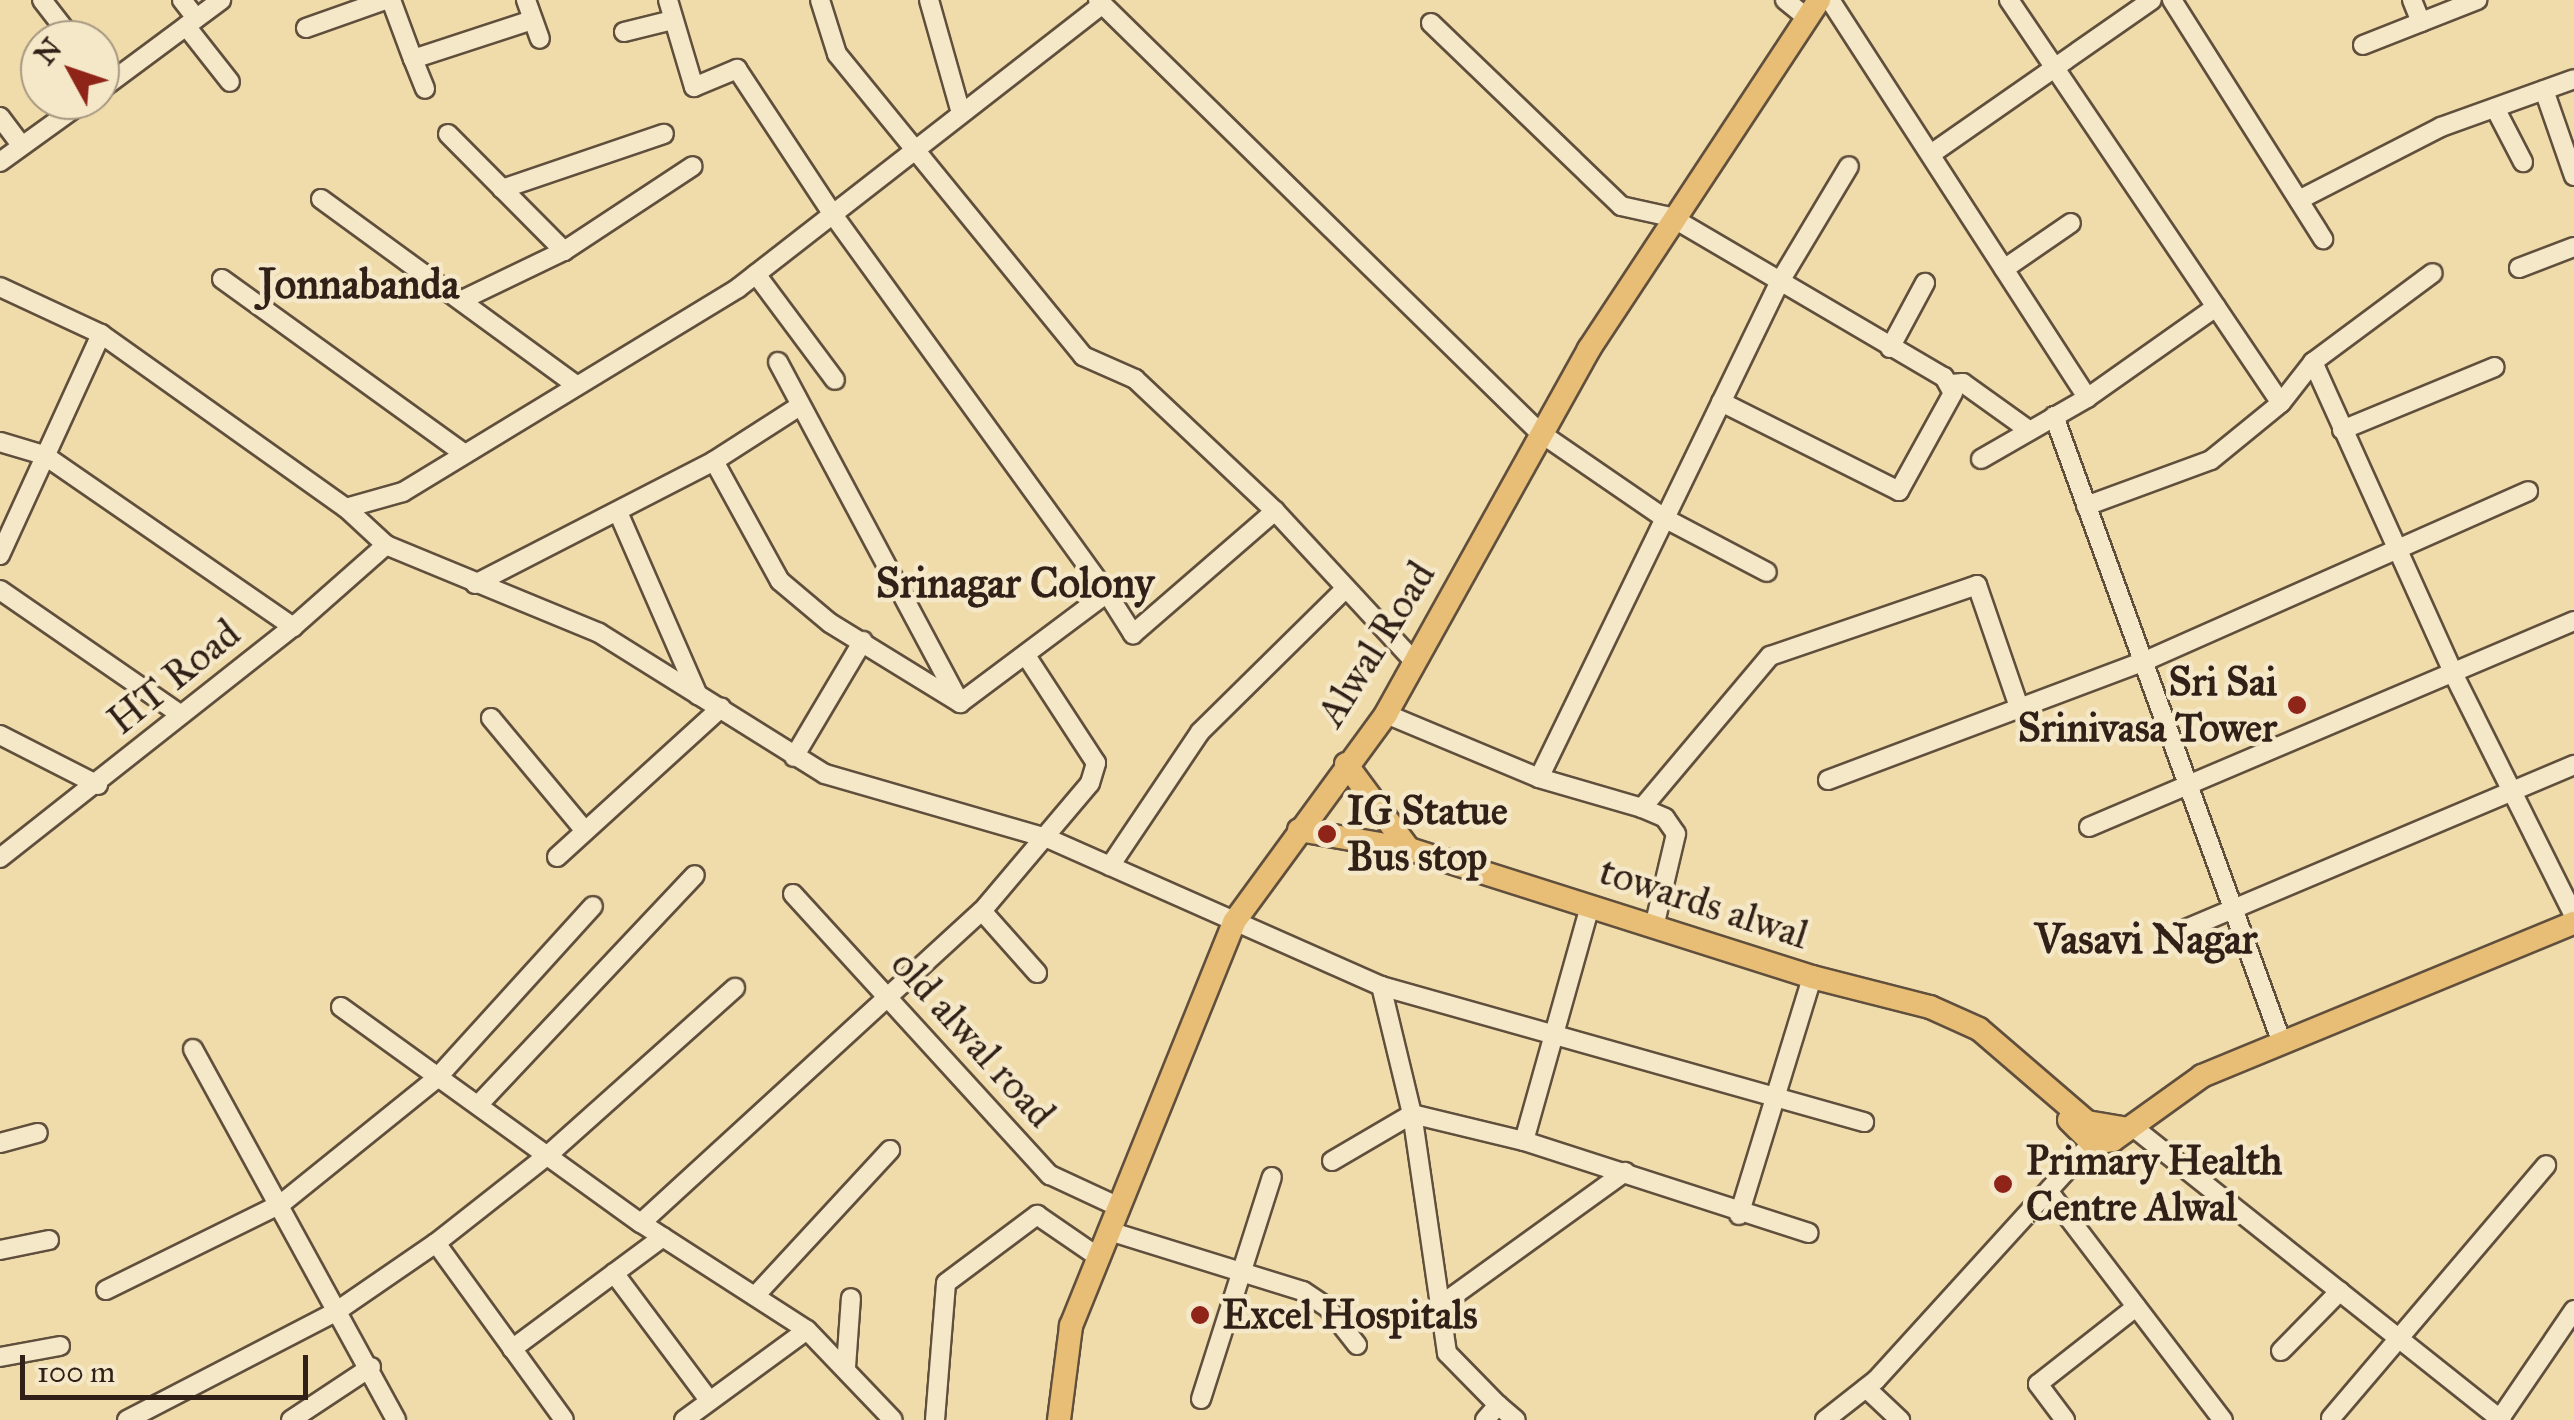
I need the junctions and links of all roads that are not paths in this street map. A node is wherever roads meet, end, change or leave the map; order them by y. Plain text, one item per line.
1 (42, 0) edge
2 (182, 0) edge
3 (221, 0) edge
4 (388, 0) edge
5 (526, 0) edge
6 (668, 0) edge
7 (820, 0) edge
8 (929, 0) edge
9 (1785, 0) edge
10 (1830, 0) edge
11 (2010, 0) edge
12 (2152, 0) edge
13 (2172, 0) edge
14 (2412, 0) edge
15 (2477, 0) edge
16 (1099, 3) edge
17 (1813, 9) edge
18 (58, 20) edge
19 (532, 20) junction
20 (672, 20) junction
21 (191, 22) junction
22 (2422, 22) junction
23 (1431, 23) dead end
24 (306, 28) dead end
25 (624, 32) dead end
26 (540, 39) dead end
27 (2363, 45) dead end
28 (413, 59) junction
29 (2055, 67) junction
30 (120, 70) edge
31 (2574, 80) edge
32 (230, 82) dead end
33 (424, 90) dead end
34 (2544, 90) junction
35 (2495, 108) junction
36 (962, 113) junction
37 (0, 116) edge
38 (58, 120) edge
39 (448, 134) dead end
40 (664, 134) dead end
41 (22, 146) junction
42 (914, 151) junction
43 (1931, 154) junction
44 (0, 162) edge
45 (2523, 162) dead end
46 (693, 166) dead end
47 (1849, 166) dead end
48 (2574, 176) edge
49 (502, 189) junction
50 (321, 199) dead end
51 (2298, 200) junction
52 (834, 216) junction
53 (1671, 217) junction
54 (2071, 223) dead end
55 (2323, 239) dead end
56 (2574, 247) edge
57 (564, 252) junction
58 (2519, 268) dead end
59 (2004, 269) junction
60 (2433, 272) dead end
61 (756, 274) junction
62 (222, 279) dead end
63 (1925, 282) dead end
64 (1779, 284) junction
65 (0, 287) edge
66 (462, 300) junction
67 (2216, 307) junction
68 (100, 334) junction
69 (1890, 348) junction
70 (778, 362) dead end
71 (2313, 362) junction
72 (2495, 367) dead end
73 (835, 380) dead end
74 (1951, 384) junction
75 (576, 385) junction
76 (2086, 398) junction
77 (1721, 402) junction
78 (2281, 403) junction
79 (798, 407) junction
80 (2054, 416) junction
81 (2342, 430) junction
82 (2030, 431) junction
83 (1538, 432) junction
84 (0, 442) edge
85 (462, 452) junction
86 (44, 455) junction
87 (1981, 459) dead end
88 (714, 461) junction
89 (2528, 491) dead end
90 (2086, 506) junction
91 (346, 508) junction
92 (618, 512) junction
93 (1275, 512) junction
94 (1664, 518) junction
95 (386, 545) junction
96 (2396, 550) junction
97 (0, 555) edge
98 (1768, 572) dead end
99 (475, 584) junction
100 (0, 590) edge
101 (1344, 590) junction
102 (1107, 593) junction
103 (2574, 621) edge
104 (294, 627) junction
105 (863, 641) junction
106 (1027, 657) junction
107 (2145, 660) junction
108 (1414, 661) junction
109 (2454, 674) junction
110 (699, 697) junction
111 (960, 702) junction
112 (721, 708) junction
113 (2020, 710) junction
114 (178, 714) junction
115 (1386, 714) junction
116 (491, 718) dead end
117 (0, 735) edge
118 (794, 758) junction
119 (1346, 764) junction
120 (2574, 765) edge
121 (1539, 778) junction
122 (1828, 780) dead end
123 (2187, 784) junction
124 (98, 785) junction
125 (2512, 792) junction
126 (1642, 808) junction
127 (2089, 827) dead end
128 (1298, 830) junction
129 (585, 831) junction
130 (1047, 838) junction
131 (1409, 848) junction
132 (558, 857) dead end
133 (0, 858) edge
134 (1110, 866) junction
135 (695, 875) dead end
136 (794, 894) dead end
137 (593, 906) dead end
138 (1590, 906) junction
139 (2234, 911) junction
140 (982, 912) junction
141 (2574, 919) edge
142 (1234, 922) junction
143 (1654, 927) junction
144 (2182, 931) dead end
145 (1037, 973) dead end
146 (1812, 977) junction
147 (1381, 986) junction
148 (735, 988) dead end
149 (888, 997) junction
150 (341, 1006) dead end
151 (1556, 1033) junction
152 (2282, 1043) junction
153 (193, 1049) dead end
154 (437, 1078) junction
155 (1775, 1101) junction
156 (480, 1103) junction
157 (1412, 1114) junction
158 (1864, 1122) dead end
159 (2115, 1132) junction
160 (38, 1134) dead end
161 (1524, 1141) junction
162 (0, 1143) edge
163 (890, 1150) dead end
164 (548, 1155) junction
165 (1332, 1161) dead end
166 (2546, 1164) dead end
167 (1625, 1172) junction
168 (1272, 1177) dead end
169 (2049, 1192) junction
170 (282, 1204) junction
171 (1119, 1208) junction
172 (1739, 1215) junction
173 (641, 1223) junction
174 (1109, 1231) junction
175 (1808, 1233) dead end
176 (663, 1236) junction
177 (49, 1240) dead end
178 (436, 1243) junction
179 (0, 1250) edge
180 (1098, 1257) junction
181 (614, 1273) junction
182 (1238, 1273) junction
183 (106, 1290) dead end
184 (2340, 1291) junction
185 (755, 1296) junction
186 (851, 1298) dead end
187 (1442, 1304) junction
188 (2136, 1307) junction
189 (2574, 1310) edge
190 (337, 1311) junction
191 (808, 1330) junction
192 (2401, 1342) junction
193 (1357, 1345) dead end
194 (60, 1346) dead end
195 (512, 1349) junction
196 (2281, 1351) dead end
197 (0, 1357) edge
198 (371, 1367) junction
199 (846, 1367) junction
200 (1866, 1388) junction
201 (1201, 1399) dead end
202 (710, 1400) junction
203 (1498, 1405) junction
204 (2331, 1418) edge
205 (127, 1420) edge
206 (291, 1420) edge
207 (396, 1420) edge
208 (564, 1420) edge
209 (684, 1420) edge
210 (894, 1420) edge
211 (935, 1420) edge
212 (1059, 1420) edge
213 (1485, 1420) edge
214 (1516, 1420) edge
215 (1825, 1420) edge
216 (1900, 1420) edge
217 (2065, 1420) edge
218 (2223, 1420) edge
219 (2501, 1420) edge

1 - 18 street
2 - 21 street
3 - 21 street
4 - 24 street
4 - 28 street
5 - 19 street
6 - 20 street
7 - 42 street
8 - 36 street
9 - 17 street
10 - 43 street
11 - 29 street
12 - 29 street
13 - 51 street
14 - 22 street
15 - 22 street
16 - 36 street
16 - 83 street
17 - 53 main road, Alwal Road
19 - 26 street
19 - 28 street
20 - 25 street
20 - 52 street
21 - 30 street
21 - 32 street
22 - 27 street
23 - 53 street
28 - 33 street
29 - 43 street
29 - 67 street
31 - 34 street
34 - 35 street
34 - 48 street
35 - 45 street
35 - 51 street
36 - 42 street
37 - 41 street
38 - 41 street
39 - 49 street
40 - 49 street
41 - 44 street
42 - 52 street
42 - 93 street
43 - 59 street
46 - 57 street
47 - 64 street
49 - 57 street
50 - 66 street
51 - 55 street
52 - 61 street
52 - 102 street
53 - 64 street
53 - 83 main road, Alwal Road
54 - 59 street
56 - 58 street
57 - 66 street
59 - 76 street
60 - 71 street
61 - 73 street
61 - 75 street
62 - 85 street
63 - 69 street
64 - 69 street
64 - 77 street
65 - 68 street
66 - 75 street
67 - 76 street
67 - 78 street
68 - 86 street
68 - 91 street
69 - 74 street
70 - 79 street
71 - 78 street
71 - 81 street
72 - 81 street
74 - 77 street
74 - 82 street
75 - 85 street
76 - 80 street
77 - 94 street
78 - 90 street
79 - 88 street
79 - 111 street
80 - 82 street
80 - 90 street
81 - 96 street
82 - 87 street
83 - 94 street
83 - 108 main road, Alwal Road
84 - 86 street
85 - 91 street
86 - 97 street
86 - 104 street
88 - 92 street
88 - 105 street
89 - 96 street
90 - 107 street
91 - 95 street
92 - 99 street
92 - 110 street
93 - 101 street
93 - 102 street
94 - 98 street
94 - 121 street
95 - 99 street
95 - 104 street, HT Road
96 - 107 street
96 - 109 street
99 - 110 street
100 - 114 street
101 - 108 street
101 - 134 street
102 - 106 street
103 - 109 street
104 - 114 street, HT Road
105 - 111 street
105 - 118 street
106 - 111 street
106 - 130 street
107 - 113 street
107 - 123 street
108 - 115 main road, Alwal Road
109 - 123 street
109 - 125 street
110 - 112 street
112 - 118 street
112 - 129 street
113 - 122 street
113 - 126 street
114 - 124 street, HT Road
115 - 119 main road, Alwal Road
115 - 121 street
116 - 129 street
117 - 124 street
118 - 130 street
119 - 128 main road, Alwal Road
119 - 131 main road
120 - 125 street
121 - 126 street
123 - 127 street
123 - 139 street
124 - 133 street, HT Road
125 - 139 street
125 - 141 street
126 - 143 street
128 - 131 main road, towards alwal
128 - 142 main road, Alwal Road
129 - 132 street
130 - 134 street
130 - 140 street
131 - 138 main road, towards alwal
134 - 142 street
135 - 156 street
136 - 149 street, old alwal road
137 - 154 street
138 - 143 main road, towards alwal
138 - 151 street
139 - 144 street
139 - 152 street
140 - 145 street
140 - 149 street
141 - 152 main road
142 - 147 street
142 - 171 main road, Alwal Road
143 - 146 main road, towards alwal
146 - 155 street
146 - 159 main road, towards alwal
147 - 151 street
147 - 157 street
148 - 164 street
149 - 171 street, old alwal road
149 - 173 street
150 - 154 street
151 - 155 street
151 - 161 street
152 - 159 main road
153 - 170 street
154 - 156 street
154 - 170 street
155 - 158 street
155 - 172 street
156 - 164 street
157 - 161 street
157 - 165 street
157 - 187 street
159 - 169 street
159 - 184 street
160 - 162 street
161 - 167 street
163 - 185 street
164 - 173 street
164 - 178 street
166 - 192 street
167 - 172 street
167 - 187 street
168 - 182 street
169 - 188 street
169 - 200 street
170 - 183 street
170 - 190 street
171 - 174 main road, Alwal Road
172 - 175 street
173 - 176 street
174 - 180 main road, Alwal Road
174 - 182 street
176 - 181 street
176 - 185 street
177 - 179 street
178 - 190 street
178 - 195 street
180 - 211 street
180 - 212 main road, Alwal Road
181 - 195 street
181 - 202 street
182 - 193 street
182 - 201 street
184 - 192 street
184 - 196 street
185 - 191 street
186 - 199 street
187 - 203 street
188 - 217 street
188 - 218 street
189 - 219 street
190 - 198 street
190 - 205 street
191 - 199 street
191 - 202 street
192 - 204 street
192 - 219 street
194 - 197 street
195 - 208 street
198 - 206 street
198 - 207 street
199 - 210 street
200 - 215 street
200 - 216 street
202 - 209 street
203 - 213 street
203 - 214 street

